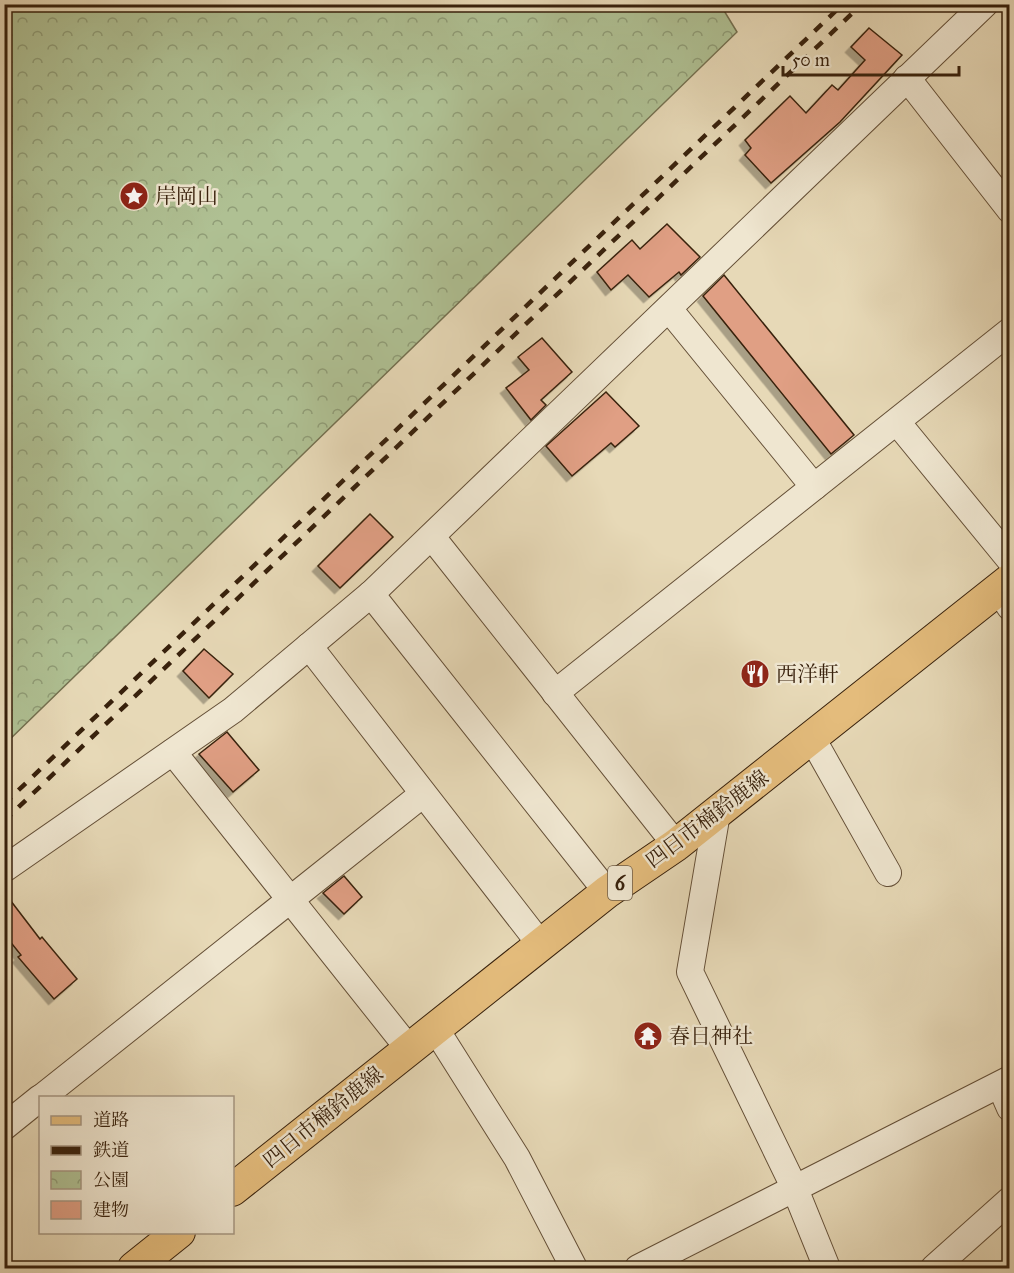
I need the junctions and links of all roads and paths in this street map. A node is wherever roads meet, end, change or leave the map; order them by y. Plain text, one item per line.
1 (985, 4) edge
2 (907, 78) junction
3 (1010, 210) edge
4 (669, 309) junction
5 (1010, 331) edge
6 (897, 422) junction
7 (813, 487) junction
8 (432, 537) junction
9 (1010, 560) edge
10 (1006, 592) edge
11 (371, 594) junction
12 (309, 646) junction
13 (555, 693) junction
14 (812, 738) junction
15 (173, 752) junction
16 (423, 794) junction
17 (717, 813) junction
18 (676, 845) junction
19 (4, 869) edge
20 (888, 873) dead end
21 (607, 892) junction
22 (291, 900) junction
23 (541, 945) junction
24 (435, 1028) junction
25 (409, 1049) junction
26 (1006, 1090) edge
27 (44, 1096) edge
28 (39, 1100) edge
29 (4, 1127) edge
30 (234, 1188) edge
31 (795, 1189) junction
32 (1010, 1200) edge
33 (178, 1234) edge
34 (134, 1269) edge
35 (574, 1269) edge
36 (638, 1269) edge
37 (826, 1269) edge
38 (934, 1269) edge

1 - 2 street
2 - 3 street
2 - 4 street
4 - 7 street
4 - 8 street
5 - 6 street
6 - 7 street
6 - 9 street
7 - 13 street
8 - 11 street
8 - 13 street
10 - 14 main road, 四日市楠鈴鹿線 / 6
11 - 12 street
11 - 21 street
12 - 15 street
12 - 16 street
13 - 18 street
14 - 17 main road, 四日市楠鈴鹿線 / 6
14 - 20 street
15 - 19 street
15 - 22 street
16 - 22 street
16 - 23 street
17 - 18 main road, 四日市楠鈴鹿線 / 6
17 - 31 street
18 - 21 main road, 四日市楠鈴鹿線 / 6
21 - 23 main road, 四日市楠鈴鹿線 / 6
22 - 25 street
22 - 27 street
23 - 24 main road, 四日市楠鈴鹿線 / 6
24 - 25 main road, 四日市楠鈴鹿線 / 6
24 - 35 street
25 - 30 main road, 四日市楠鈴鹿線 / 6
26 - 31 street
28 - 29 street
31 - 36 street
31 - 37 street
32 - 38 street
33 - 34 main road

